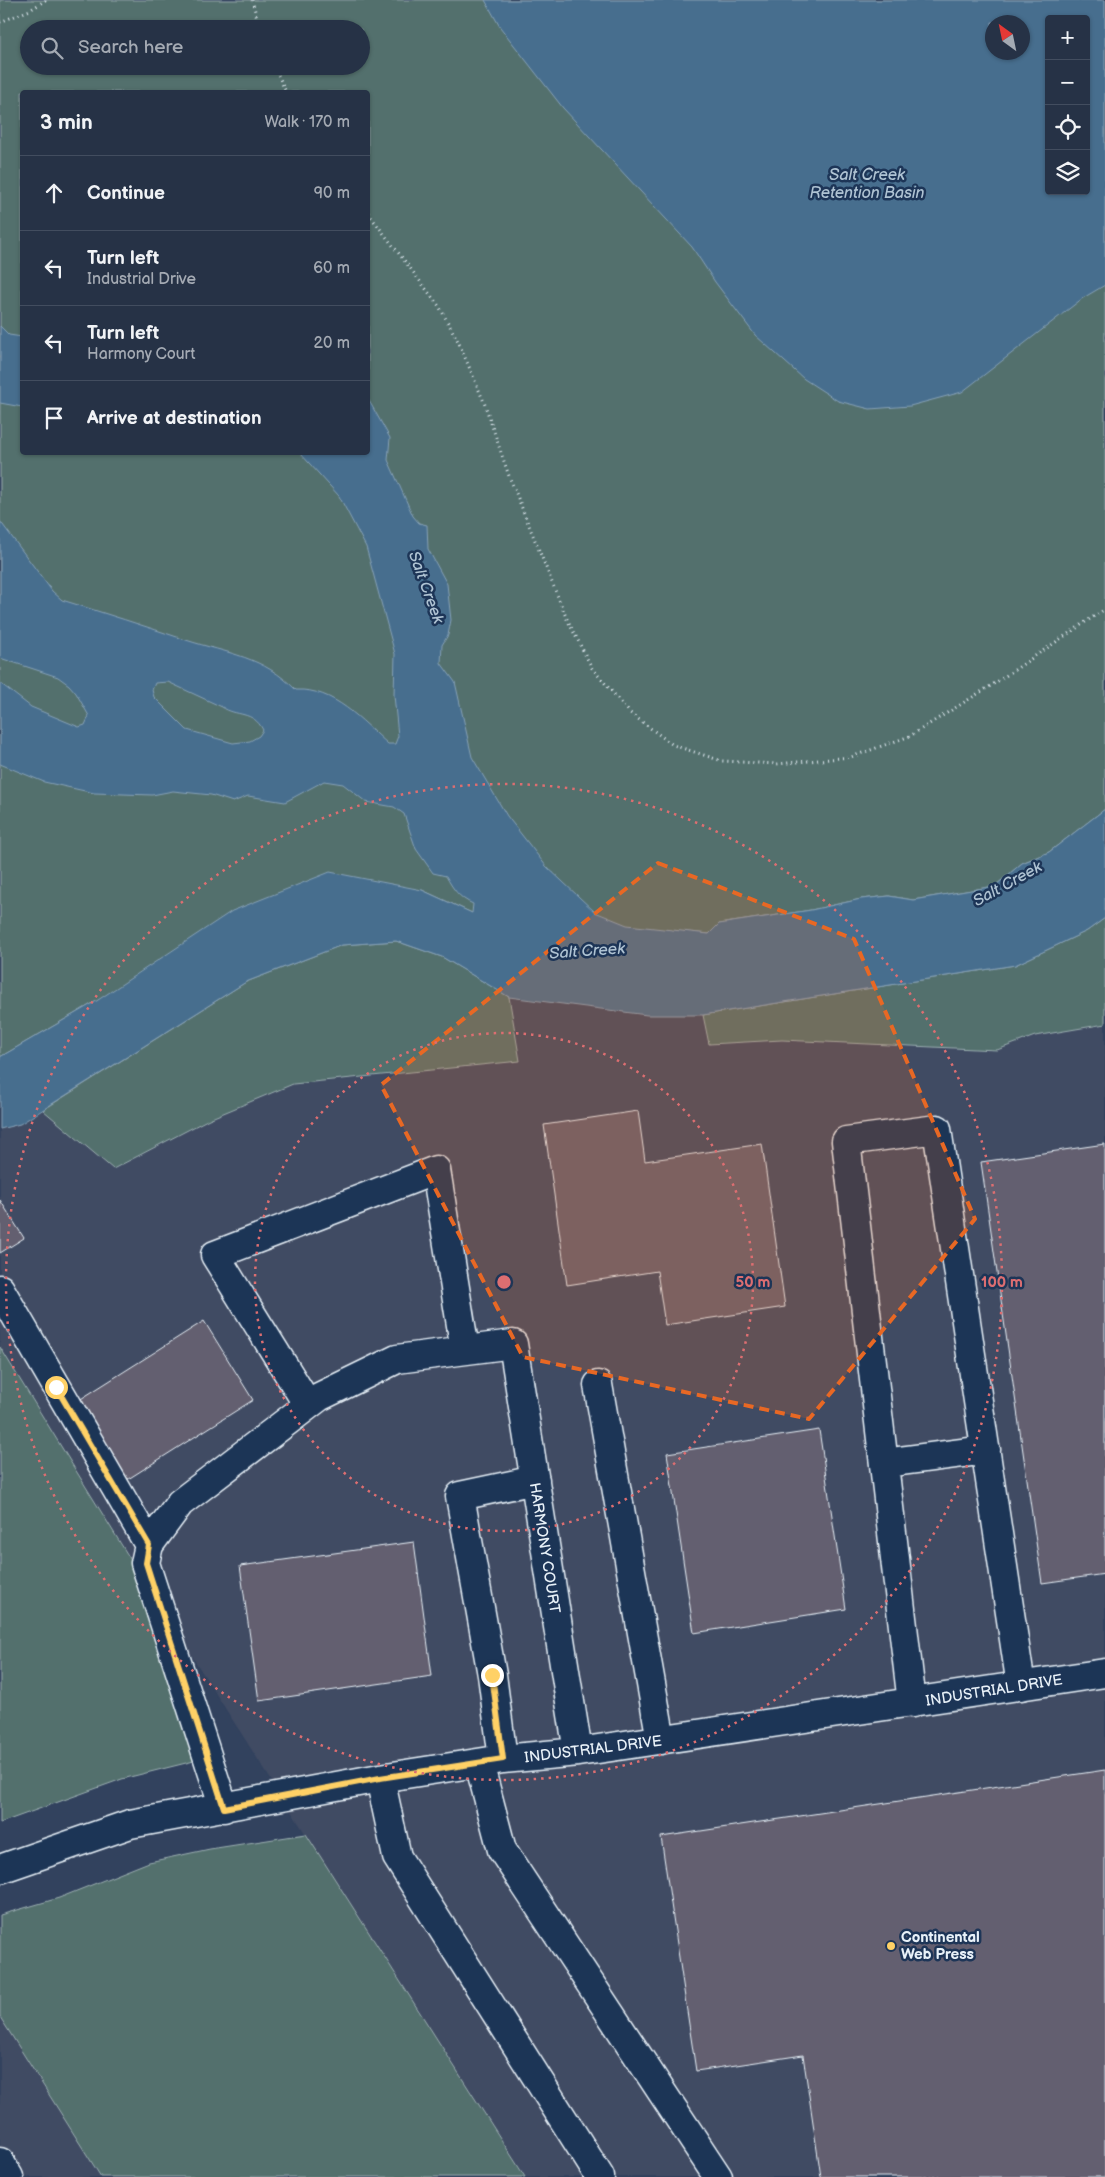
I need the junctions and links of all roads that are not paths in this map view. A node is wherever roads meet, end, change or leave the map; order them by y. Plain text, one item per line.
1 (0, 1289) edge
2 (465, 1350) junction
3 (598, 1385) dead end
4 (308, 1405) junction
5 (986, 1450) junction
6 (884, 1463) junction
7 (535, 1480) junction
8 (149, 1545) junction
9 (1105, 1673) edge
10 (1021, 1686) junction
11 (912, 1702) junction
12 (661, 1740) junction
13 (578, 1752) junction
14 (491, 1761) junction
15 (380, 1778) junction
16 (224, 1808) junction
17 (0, 1869) edge
18 (0, 2162) edge
19 (9, 2177) edge
20 (600, 2177) edge
21 (718, 2177) edge

1 - 8 street
2 - 4 street
2 - 4 street
2 - 7 street, HARMONY COURT
3 - 12 street
4 - 8 street
5 - 6 street
5 - 6 street
5 - 10 street
6 - 11 street
7 - 13 street, HARMONY COURT
7 - 14 street
8 - 16 street
9 - 10 street, INDUSTRIAL DRIVE
10 - 11 street, INDUSTRIAL DRIVE
11 - 12 street, INDUSTRIAL DRIVE
12 - 13 street, INDUSTRIAL DRIVE
13 - 14 street, INDUSTRIAL DRIVE
14 - 15 street, INDUSTRIAL DRIVE
14 - 21 street
15 - 16 street, INDUSTRIAL DRIVE
15 - 20 street
16 - 17 street, INDUSTRIAL DRIVE
18 - 19 street

